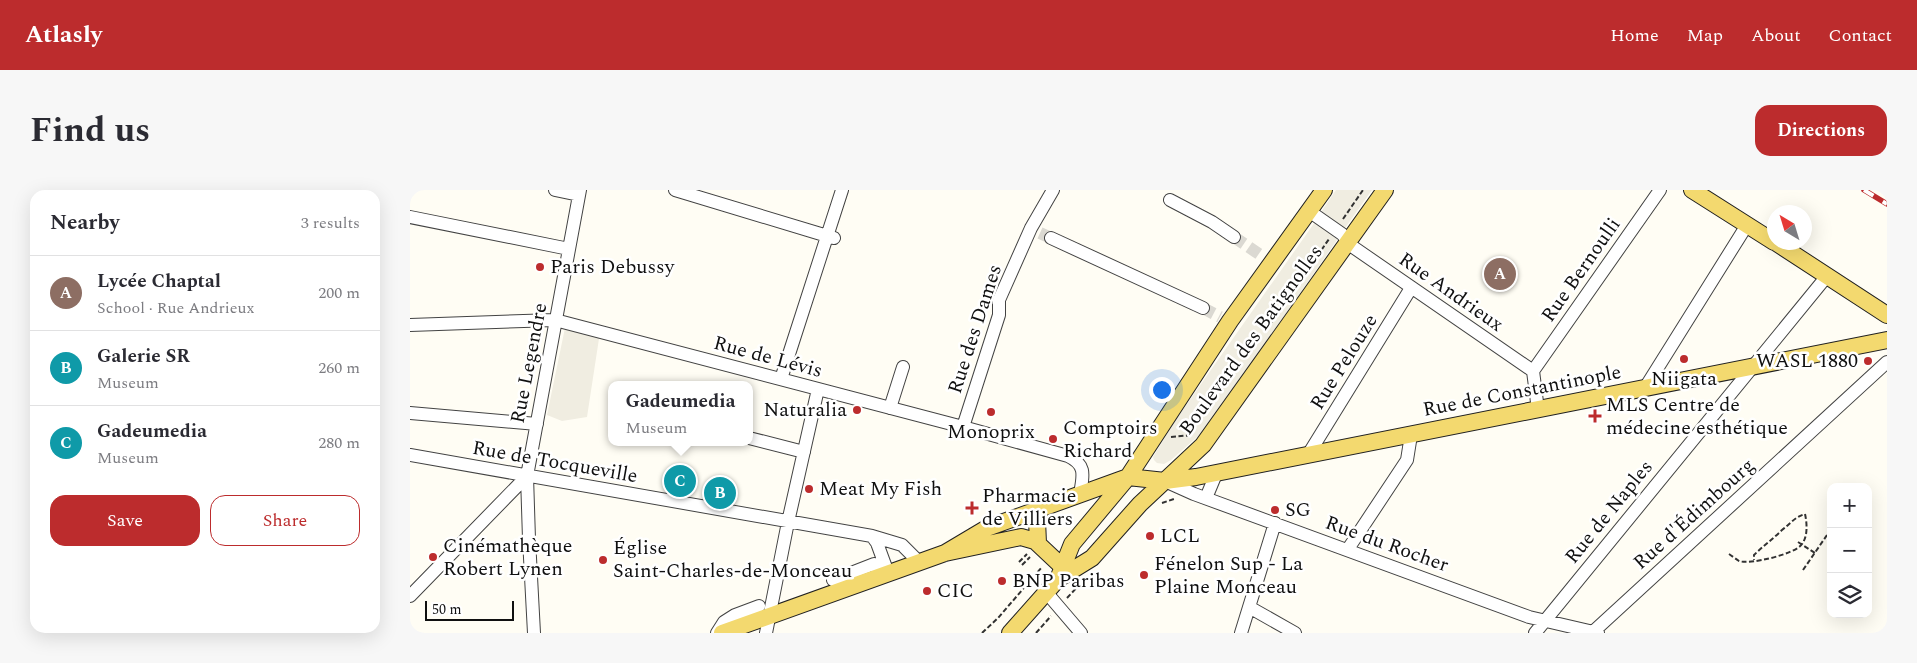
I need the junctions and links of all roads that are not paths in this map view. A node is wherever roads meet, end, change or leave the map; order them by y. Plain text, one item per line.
1 (555, 190) edge
2 (675, 190) edge
3 (842, 190) edge
4 (1053, 190) edge
5 (1385, 190) edge
6 (1660, 190) edge
7 (1692, 190) edge
8 (580, 192) edge
9 (1319, 192) edge
10 (1170, 200) dead end
11 (1309, 211) junction
12 (410, 217) edge
13 (1747, 225) junction
14 (1043, 234) tunnel mouth
15 (831, 237) junction
16 (1234, 237) tunnel mouth
17 (1767, 237) edge
18 (1349, 242) junction
19 (569, 249) junction
20 (1787, 250) edge
21 (1827, 276) junction
22 (1411, 288) junction
23 (1203, 308) tunnel mouth
24 (1887, 315) edge
25 (555, 320) junction
26 (410, 325) edge
27 (1887, 340) edge
28 (1887, 362) edge
29 (1752, 366) junction
30 (903, 367) dead end
31 (1533, 371) junction
32 (781, 379) junction
33 (1645, 388) junction
34 (818, 390) junction
35 (890, 408) junction
36 (1538, 410) junction
37 (410, 413) edge
38 (537, 424) junction
39 (963, 427) junction
40 (1411, 435) junction
41 (753, 439) edge
42 (804, 452) junction
43 (410, 455) edge
44 (1308, 455) junction
45 (1216, 474) junction
46 (527, 476) junction
47 (1128, 477) junction
48 (1165, 481) junction
49 (1080, 494) junction
50 (1206, 498) junction
51 (1040, 509) junction
52 (788, 522) junction
53 (1275, 524) junction
54 (872, 536) junction
55 (1348, 549) junction
56 (1031, 551) junction
57 (945, 552) junction
58 (919, 562) junction
59 (888, 573) junction
60 (1063, 573) junction
61 (833, 580) dead end
62 (1046, 592) junction
63 (410, 596) edge
64 (1249, 607) junction
65 (765, 611) junction
66 (1545, 620) junction
67 (1596, 632) edge
68 (534, 633) edge
69 (717, 633) edge
70 (722, 633) edge
71 (766, 633) edge
72 (1010, 633) edge
73 (1081, 633) edge
74 (1241, 633) edge
75 (1295, 633) edge
76 (1535, 633) edge

1 - 8 street
2 - 15 street
3 - 15 street
4 - 39 street, Rue des Dames
5 - 18 main road, Boulevard des Batignolles
6 - 31 street, Rue Bernoulli
7 - 13 main road
8 - 19 street, Rue Legendre
9 - 11 main road, Boulevard des Batignolles
10 - 16 street
11 - 18 street, Boulevard des Batignolles
11 - 47 main road, Boulevard des Batignolles
12 - 19 street
13 - 17 main road
13 - 33 street
14 - 23 street
15 - 32 street
18 - 22 street, Rue Andrieux
18 - 48 main road, Boulevard des Batignolles
19 - 25 street, Rue Legendre
20 - 21 main road
21 - 24 main road
21 - 29 street, Rue de Naples
22 - 31 street, Rue Andrieux
22 - 44 street, Rue Pelouze
25 - 26 street, Rue de Lévis
25 - 32 street, Rue de Lévis
25 - 38 street, Rue Legendre
27 - 29 main road, Rue de Constantinople
28 - 67 street, Rue d'Édimbourg
29 - 33 main road, Rue de Constantinople
29 - 66 street, Rue de Naples
30 - 35 street
31 - 36 street
32 - 34 street, Rue de Lévis
33 - 36 main road, Rue de Constantinople
34 - 35 street, Rue de Lévis
34 - 42 street
35 - 39 street, Rue de Lévis
36 - 40 main road, Rue de Constantinople
37 - 38 street
38 - 46 street, Rue Legendre
39 - 49 street, Rue de Lévis
40 - 44 main road, Rue de Constantinople
40 - 55 street
41 - 42 street
42 - 52 street
43 - 46 street, Rue de Tocqueville
44 - 45 main road, Rue de Constantinople
45 - 48 main road, Rue de Constantinople
45 - 50 street
46 - 52 street, Rue de Tocqueville
46 - 63 street
46 - 68 street, Rue Legendre
47 - 48 main road, Rue de Constantinople
47 - 49 main road
47 - 60 main road, Boulevard des Batignolles
48 - 50 street, Rue du Rocher
48 - 60 main road, Boulevard des Batignolles
49 - 51 main road
50 - 53 street, Rue du Rocher
51 - 56 main road
51 - 57 main road
52 - 54 street, Rue de Tocqueville
52 - 65 street
53 - 55 street, Rue du Rocher
53 - 64 street
54 - 58 street, Rue de Tocqueville
54 - 59 street
55 - 66 street, Rue du Rocher
56 - 57 main road
56 - 60 main road
57 - 58 main road
58 - 59 main road
59 - 61 street
59 - 65 main road
60 - 62 main road
62 - 72 main road
62 - 73 street
64 - 74 street
64 - 75 street
65 - 69 street
65 - 70 main road
65 - 71 street
66 - 67 street, Rue du Rocher
66 - 76 street, Rue de Naples

